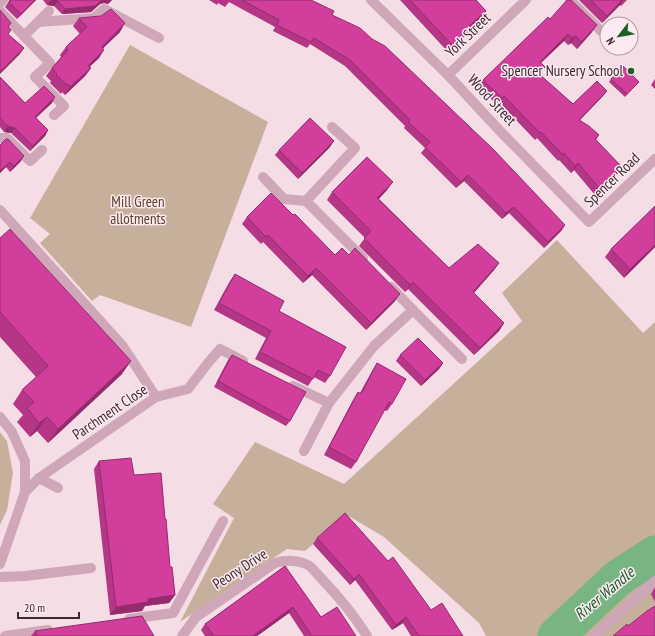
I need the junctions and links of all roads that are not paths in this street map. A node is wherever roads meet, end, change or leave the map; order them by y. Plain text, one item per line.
1 (3, 0) edge
2 (371, 0) edge
3 (526, 0) edge
4 (570, 0) edge
5 (0, 3) edge
6 (0, 11) edge
7 (49, 11) dead end
8 (38, 22) junction
9 (599, 29) edge
10 (24, 36) junction
11 (159, 38) dead end
12 (448, 75) junction
13 (54, 115) dead end
14 (332, 127) dead end
15 (0, 138) edge
16 (42, 150) dead end
17 (655, 159) edge
18 (263, 177) dead end
19 (306, 201) junction
20 (0, 210) edge
21 (589, 222) joint
22 (370, 266) edge
23 (386, 282) edge
24 (413, 310) junction
25 (462, 359) dead end
26 (254, 367) edge
27 (282, 381) edge
28 (156, 397) junction
29 (329, 403) junction
30 (0, 417) edge
31 (304, 451) dead end
32 (39, 478) junction
33 (58, 488) dead end
34 (25, 492) junction
35 (223, 521) dead end
36 (0, 564) edge
37 (91, 568) dead end
38 (0, 577) edge
39 (655, 581) edge
40 (120, 620) edge
41 (59, 628) edge
42 (5, 636) edge
43 (182, 636) edge
44 (367, 636) edge
45 (594, 636) edge

1 - 5 street
2 - 12 street, Wood Street
3 - 12 street, York Street
4 - 9 street
6 - 10 street
7 - 8 street
8 - 10 street
8 - 11 street
10 - 13 street
12 - 21 street, Wood Street
14 - 19 street
15 - 16 street
17 - 21 street, Spencer Road
18 - 19 street
19 - 22 street
20 - 28 street
23 - 24 street
24 - 25 street
24 - 29 street
26 - 28 street, Parchment Close
27 - 29 street
28 - 32 street, Parchment Close
29 - 31 street
30 - 34 street
32 - 33 street
32 - 34 street, Parchment Close
34 - 36 street
35 - 40 street
37 - 38 street
39 - 45 street
41 - 42 street
43 - 44 street, Peony Drive

